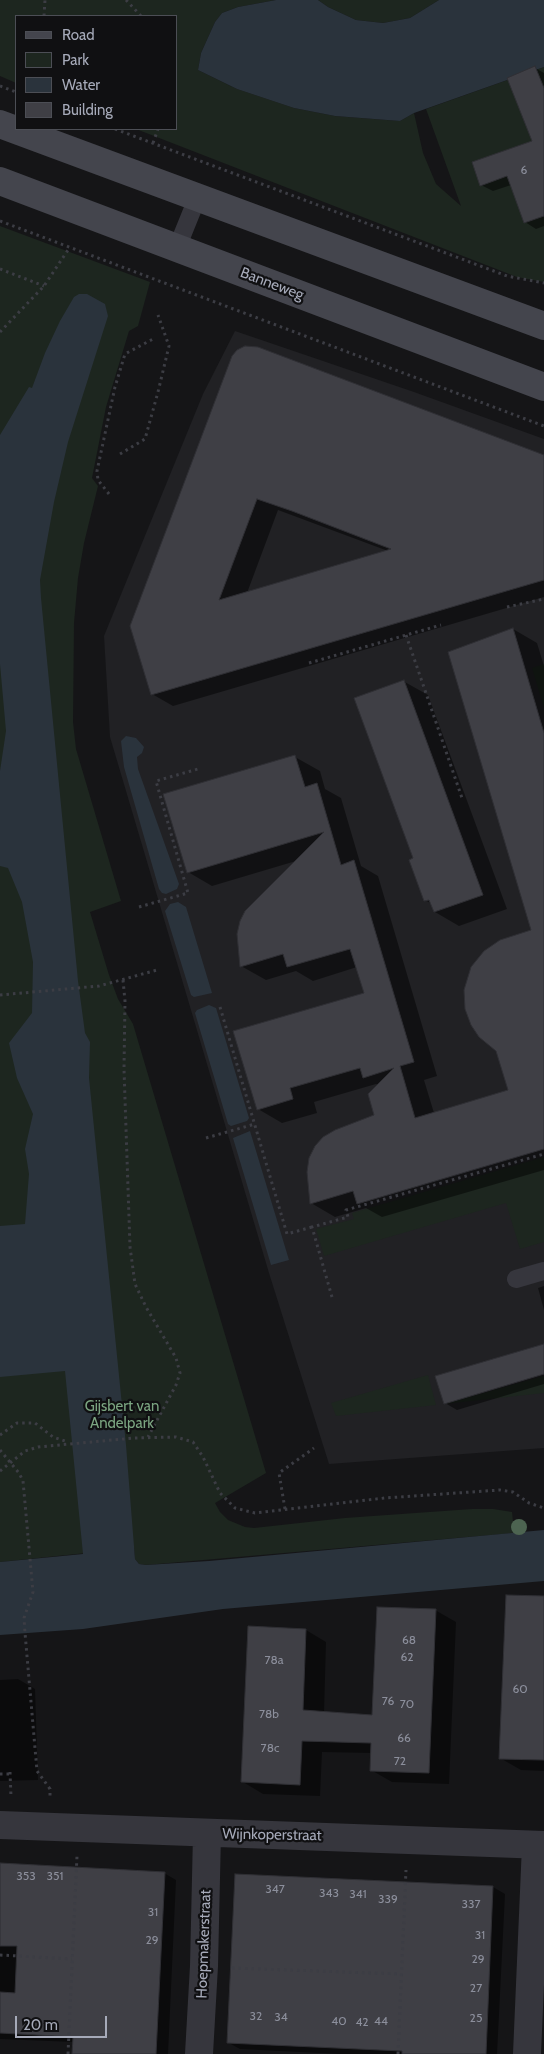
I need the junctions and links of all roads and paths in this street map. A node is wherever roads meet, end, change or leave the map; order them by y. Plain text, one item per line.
1 (46, 0) edge
2 (126, 0) edge
3 (44, 15) edge
4 (140, 15) edge
5 (0, 86) edge
6 (15, 92) edge
7 (0, 124) edge
8 (15, 129) edge
9 (16, 130) edge
10 (118, 130) edge
11 (158, 130) edge
12 (153, 143) junction
13 (0, 181) edge
14 (198, 196) junction
15 (0, 221) edge
16 (70, 247) junction
17 (177, 248) junction
18 (0, 269) edge
19 (544, 283) edge
20 (44, 286) junction
21 (158, 315) dead end
22 (544, 326) edge
23 (0, 332) edge
24 (153, 339) dead end
25 (544, 387) edge
26 (544, 426) edge
27 (120, 454) dead end
28 (109, 494) dead end
29 (544, 599) edge
30 (506, 607) dead end
31 (440, 625) dead end
32 (406, 635) junction
33 (309, 663) dead end
34 (198, 768) dead end
35 (463, 801) dead end
36 (139, 907) dead end
37 (157, 970) dead end
38 (123, 980) junction
39 (0, 995) edge
40 (220, 1007) dead end
41 (255, 1124) junction
42 (206, 1138) dead end
43 (544, 1154) edge
44 (312, 1227) junction
45 (544, 1272) edge
46 (516, 1279) dead end
47 (332, 1297) dead end
48 (0, 1435) edge
49 (148, 1437) junction
50 (71, 1443) junction
51 (314, 1448) dead end
52 (0, 1450) edge
53 (10, 1462) junction
54 (0, 1471) edge
55 (544, 1508) edge
56 (285, 1509) junction
57 (0, 1774) edge
58 (10, 1774) dead end
59 (0, 1825) edge
60 (50, 1827) junction
61 (78, 1828) junction
62 (207, 1834) junction
63 (408, 1839) junction
64 (540, 1845) edge
65 (0, 1955) edge
66 (72, 1959) junction
67 (204, 1966) junction
68 (401, 1974) junction
69 (68, 2054) edge
70 (199, 2054) edge
71 (398, 2054) edge
72 (527, 2054) edge

1 - 3 path
2 - 4 path
5 - 6 path
7 - 8 main road
9 - 14 main road
10 - 12 path
11 - 12 path
12 - 19 path
13 - 17 main road, Banneweg
14 - 17 lane
14 - 22 main road
15 - 16 path
16 - 20 path
16 - 26 path
17 - 25 main road, Banneweg
18 - 20 path
20 - 23 path
21 - 27 path
24 - 28 path
29 - 30 path
31 - 32 path
32 - 33 path
32 - 35 path
34 - 36 path
37 - 38 path
38 - 39 path
38 - 49 path
40 - 41 path
41 - 42 path
41 - 44 path
43 - 44 path
44 - 47 path
45 - 46 lane
48 - 50 path
49 - 50 path
49 - 56 path
50 - 53 path
51 - 56 path
52 - 53 path
53 - 54 path
53 - 60 path
55 - 56 path
57 - 58 path
59 - 60 street, Wijnkoperstraat
60 - 61 street, Wijnkoperstraat
61 - 62 street, Wijnkoperstraat
61 - 66 path
62 - 63 street, Wijnkoperstraat
62 - 67 street, Hoepmakerstraat
63 - 64 street, Wijnkoperstraat
63 - 68 path
64 - 72 street
65 - 66 path
66 - 69 path
67 - 68 path
67 - 70 street, Hoepmakerstraat
68 - 71 path

